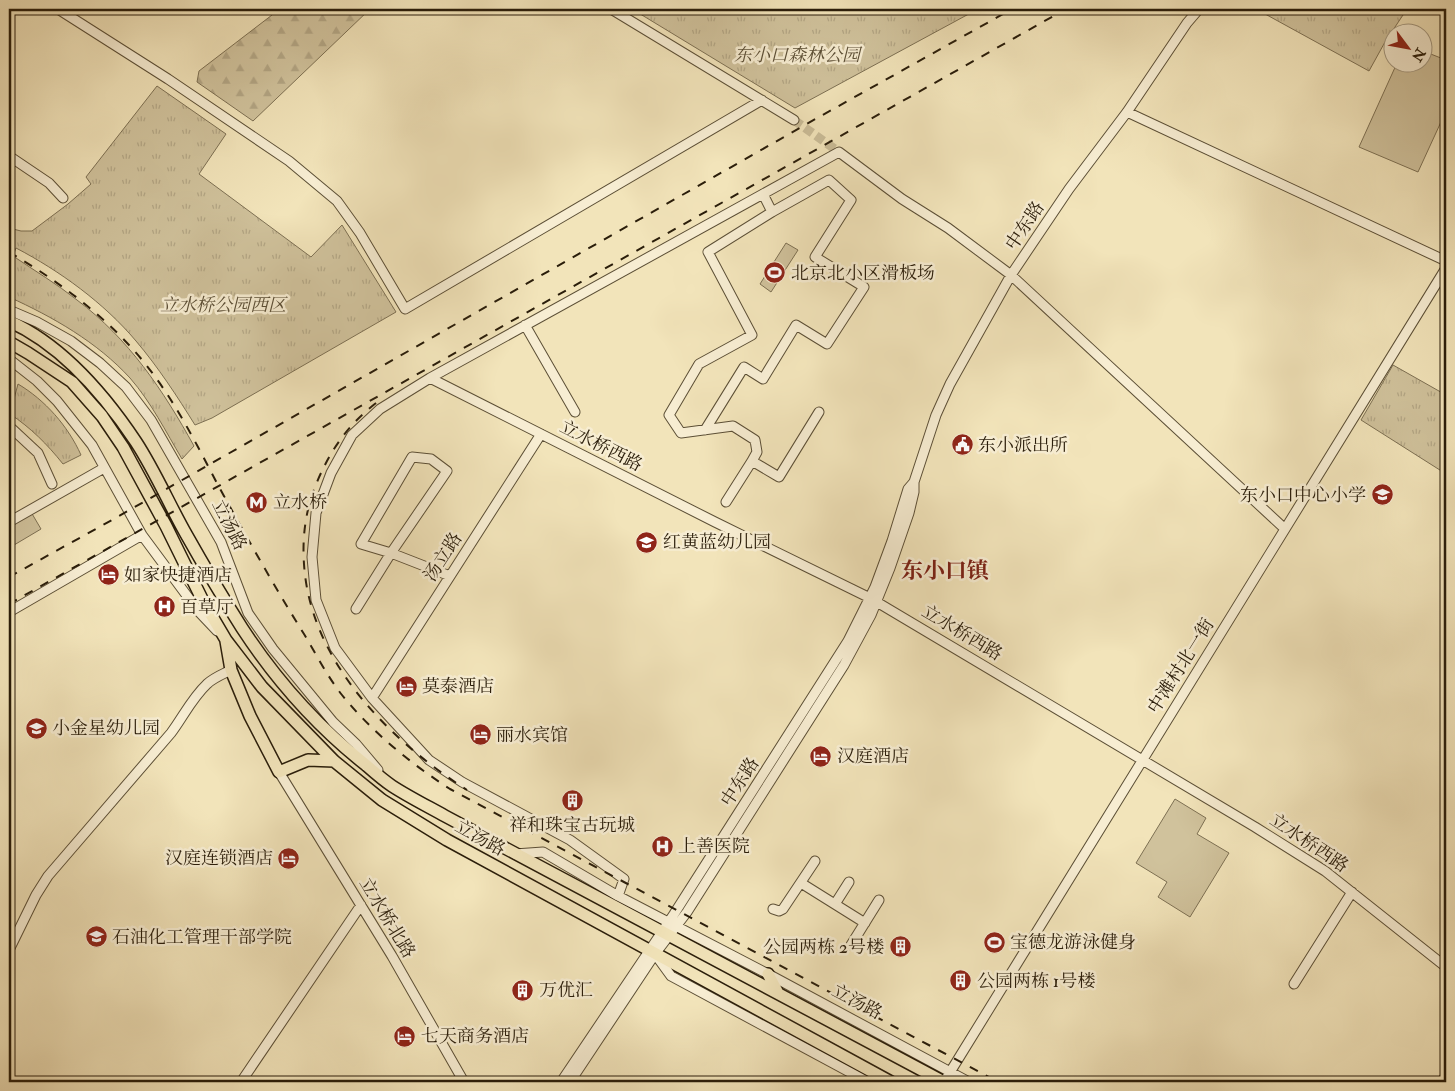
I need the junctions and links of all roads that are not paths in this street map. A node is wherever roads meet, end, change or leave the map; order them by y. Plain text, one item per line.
1 (58, 9) edge
2 (611, 9) edge
3 (1198, 9) edge
4 (762, 100) junction
5 (1127, 112) junction
6 (794, 120) tunnel mouth
7 (9, 156) edge
8 (763, 194) junction
9 (63, 198) dead end
10 (772, 212) junction
11 (1446, 261) edge
12 (1446, 268) edge
13 (1012, 274) junction
14 (9, 310) edge
15 (9, 317) edge
16 (9, 321) edge
17 (525, 325) junction
18 (25, 328) junction
19 (9, 342) edge
20 (9, 360) edge
21 (430, 378) junction
22 (575, 412) dead end
23 (819, 412) dead end
24 (9, 426) edge
25 (705, 430) junction
26 (541, 434) junction
27 (752, 460) junction
28 (104, 468) junction
29 (52, 484) dead end
30 (726, 502) dead end
31 (9, 522) edge
32 (1285, 529) junction
33 (142, 535) junction
34 (391, 553) junction
35 (450, 576) junction
36 (873, 600) junction
37 (356, 609) dead end
38 (9, 612) edge
39 (226, 640) junction
40 (230, 670) junction
41 (372, 698) junction
42 (1142, 759) junction
43 (334, 761) junction
44 (279, 772) junction
45 (391, 786) junction
46 (513, 854) junction
47 (815, 861) dead end
48 (849, 882) dead end
49 (801, 883) junction
50 (1352, 892) junction
51 (618, 896) junction
52 (880, 900) dead end
53 (835, 904) junction
54 (361, 905) junction
55 (773, 908) dead end
56 (865, 923) junction
57 (673, 924) junction
58 (666, 935) junction
59 (851, 945) dead end
60 (9, 950) edge
61 (652, 952) junction
62 (1446, 968) edge
63 (768, 974) junction
64 (1294, 984) dead end
65 (778, 993) junction
66 (950, 1071) junction
67 (1446, 1075) edge
68 (241, 1082) edge
69 (464, 1082) edge
70 (561, 1082) edge
71 (570, 1082) edge
72 (868, 1082) edge
73 (891, 1082) edge
74 (944, 1082) edge
75 (969, 1082) edge
76 (1442, 1082) edge

1 - 4 street
2 - 4 street
3 - 5 street, 中东路
4 - 6 street
5 - 11 street
5 - 13 street, 中东路
7 - 9 street
8 - 10 street
8 - 13 street
8 - 17 street
10 - 25 street
10 - 25 street
12 - 32 street, 中滩村北一街
13 - 32 street
13 - 36 street, 中东路
14 - 45 street, 立汤路
15 - 18 main road
16 - 18 main road, 立汤路
17 - 21 street
17 - 22 street
18 - 45 main road, 立汤路
19 - 39 main road, 立汤路
20 - 28 street, 立汤路
21 - 26 street, 立水桥西路
21 - 41 street
23 - 27 street
24 - 29 street
25 - 27 street
26 - 35 street, 汤立路
26 - 36 street, 立水桥西路
27 - 30 street
28 - 31 street
28 - 33 street, 立汤路
32 - 42 street, 中滩村北一街
33 - 38 street
33 - 39 street, 立汤路
34 - 34 street
34 - 35 street
34 - 37 street
35 - 41 street, 汤立路
36 - 42 street, 立水桥西路
36 - 57 street, 中东路
39 - 40 main road
39 - 43 main road, 立汤路
40 - 44 main road
40 - 60 street
41 - 51 street
42 - 50 street, 立水桥西路
42 - 66 street, 中滩村北一街
43 - 44 main road
43 - 61 main road, 立汤路
44 - 54 street, 立水桥北路
45 - 46 main road, 立汤路
46 - 51 street, 立汤路
46 - 58 main road, 立汤路
47 - 49 street
48 - 53 street
49 - 53 street
49 - 55 street
50 - 62 street, 立水桥西路
50 - 64 street
51 - 57 street, 立汤路
52 - 56 street
53 - 56 street
54 - 68 street
54 - 69 street, 立水桥北路
56 - 59 street
57 - 58 street, 中东路
57 - 63 street, 立汤路
58 - 61 street, 中东路
58 - 65 main road, 立汤路
61 - 70 street, 中东路
61 - 71 street, 中东路
61 - 72 street, 立汤路
61 - 73 main road, 立汤路
63 - 65 main road
63 - 66 street, 立汤路
65 - 74 main road, 立汤路
66 - 74 street, 中滩村北一街
66 - 75 street, 立汤路
67 - 76 street

